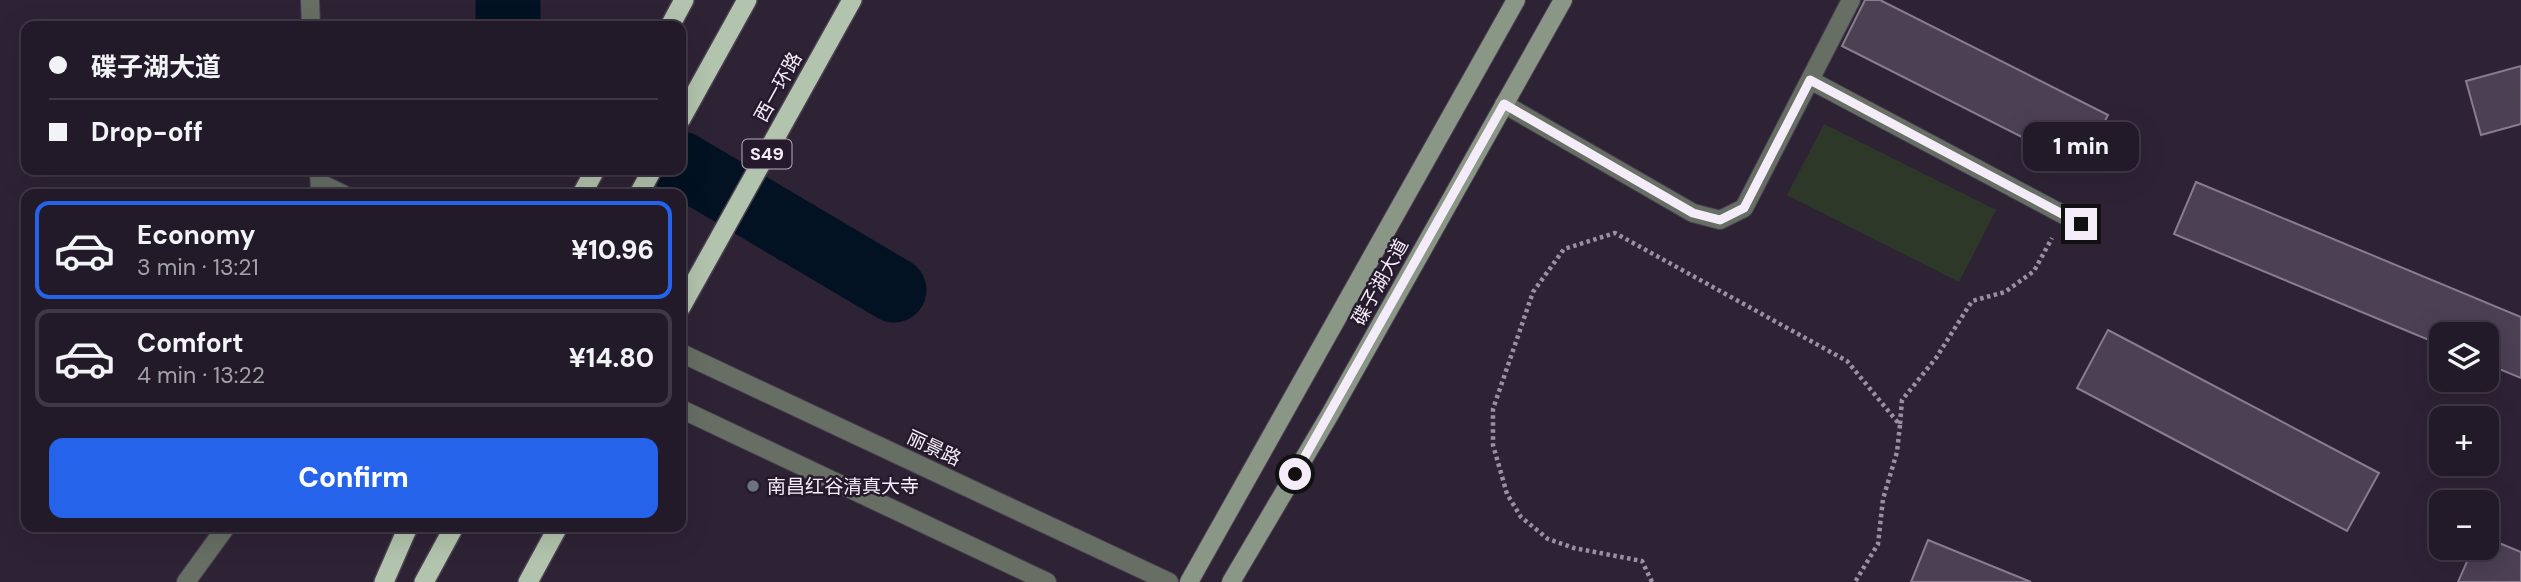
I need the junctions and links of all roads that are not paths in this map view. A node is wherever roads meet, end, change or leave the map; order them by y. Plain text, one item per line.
1 (310, 0) edge
2 (684, 0) edge
3 (747, 0) edge
4 (852, 0) edge
5 (1516, 0) edge
6 (1563, 0) edge
7 (1851, 0) edge
8 (311, 21) edge
9 (673, 21) edge
10 (1810, 80) junction
11 (1504, 104) junction
12 (686, 110) edge
13 (2073, 220) road end
14 (686, 298) edge
15 (686, 355) edge
16 (686, 411) edge
17 (222, 532) edge
18 (406, 532) edge
19 (451, 532) edge
20 (555, 532) edge
21 (186, 582) edge
22 (384, 582) edge
23 (424, 582) edge
24 (528, 582) edge
25 (1047, 582) edge
26 (1168, 582) edge
27 (1189, 582) edge
28 (1231, 582) edge

1 - 8 street
2 - 9 highway
3 - 12 highway
4 - 14 highway, 西一环路 / S49
5 - 27 main road, 碟子湖大道
6 - 11 main road, 碟子湖大道
7 - 10 street
10 - 11 street
10 - 13 street
11 - 28 main road, 碟子湖大道
15 - 26 street, 丽景路
16 - 25 street
17 - 21 street
18 - 22 highway
19 - 23 highway
20 - 24 highway

